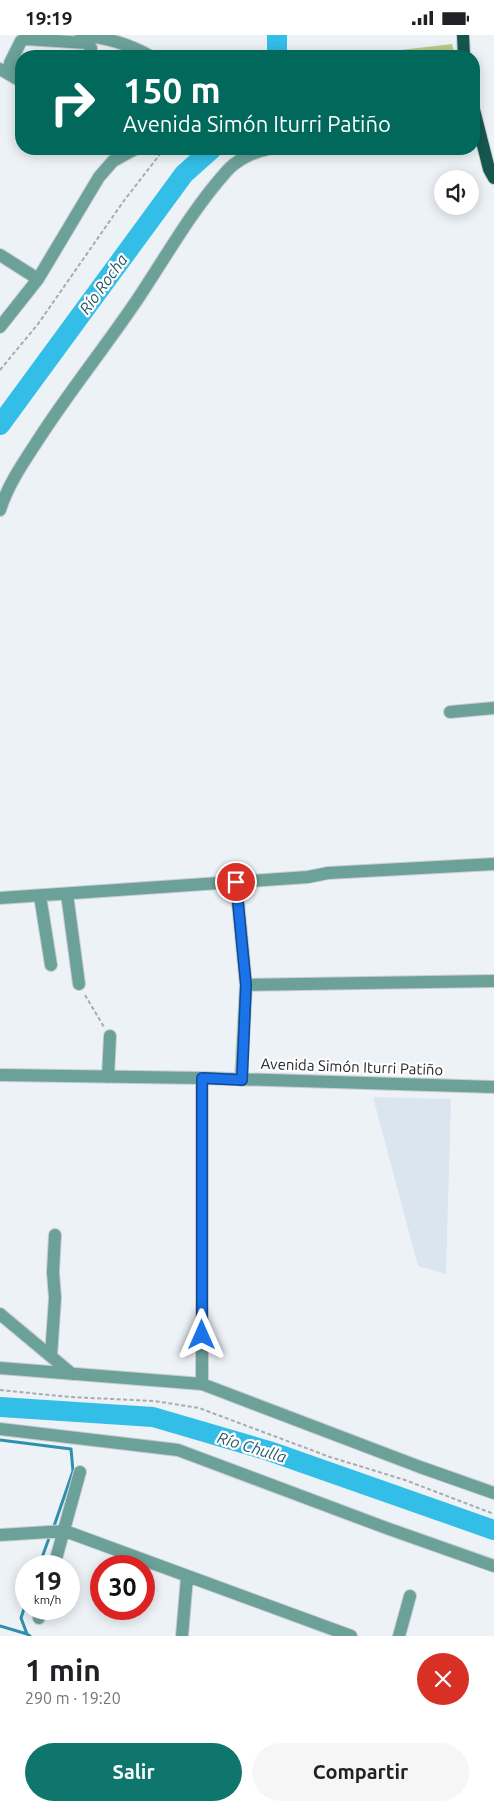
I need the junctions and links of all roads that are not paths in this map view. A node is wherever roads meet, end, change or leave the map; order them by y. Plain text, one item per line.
1 (16, 35) edge
2 (81, 35) edge
3 (463, 35) edge
4 (107, 38) junction
5 (16, 50) edge
6 (90, 50) edge
7 (100, 50) edge
8 (139, 50) edge
9 (464, 50) edge
10 (15, 53) edge
11 (0, 65) edge
12 (0, 69) edge
13 (15, 70) edge
14 (15, 78) edge
15 (480, 136) edge
16 (122, 155) edge
17 (249, 155) edge
18 (494, 178) edge
19 (0, 255) edge
20 (38, 279) junction
21 (0, 327) edge
22 (0, 510) edge
23 (494, 708) edge
24 (450, 712) dead end
25 (494, 864) edge
26 (236, 882) junction
27 (67, 894) junction
28 (40, 896) junction
29 (0, 899) edge
30 (51, 965) dead end
31 (494, 981) edge
32 (79, 984) road end
33 (246, 985) junction
34 (110, 1036) road end
35 (0, 1075) edge
36 (108, 1077) junction
37 (202, 1078) junction
38 (242, 1080) junction
39 (494, 1087) edge
40 (55, 1235) dead end
41 (0, 1314) edge
42 (51, 1356) junction
43 (0, 1368) edge
44 (72, 1374) junction
45 (202, 1384) junction
46 (0, 1429) edge
47 (80, 1472) dead end
48 (494, 1493) edge
49 (65, 1531) junction
50 (0, 1535) edge
51 (57, 1555) edge
52 (494, 1565) edge
53 (187, 1577) junction
54 (410, 1597) dead end
55 (182, 1636) edge
56 (351, 1636) edge
57 (399, 1636) edge

1 - 11 street
2 - 4 street
3 - 9 main road
4 - 7 street
4 - 8 street
5 - 6 street
10 - 13 street
12 - 14 street
15 - 18 main road
16 - 20 street
17 - 22 street
19 - 20 street
20 - 21 street
23 - 24 street
25 - 26 street
26 - 27 street
26 - 33 street
27 - 28 street
27 - 32 street
28 - 29 street
28 - 30 street
31 - 33 street
33 - 38 street
34 - 36 street
35 - 36 street, Avenida Simón Iturri Patiño
36 - 37 street, Avenida Simón Iturri Patiño
37 - 38 street, Avenida Simón Iturri Patiño
37 - 45 street
38 - 39 street, Avenida Simón Iturri Patiño
40 - 42 street
41 - 42 street
42 - 44 street
43 - 44 street
44 - 45 street
45 - 48 street
46 - 52 street
47 - 49 street
49 - 50 street
49 - 51 street
49 - 53 street
53 - 55 street
53 - 56 street
54 - 57 street

